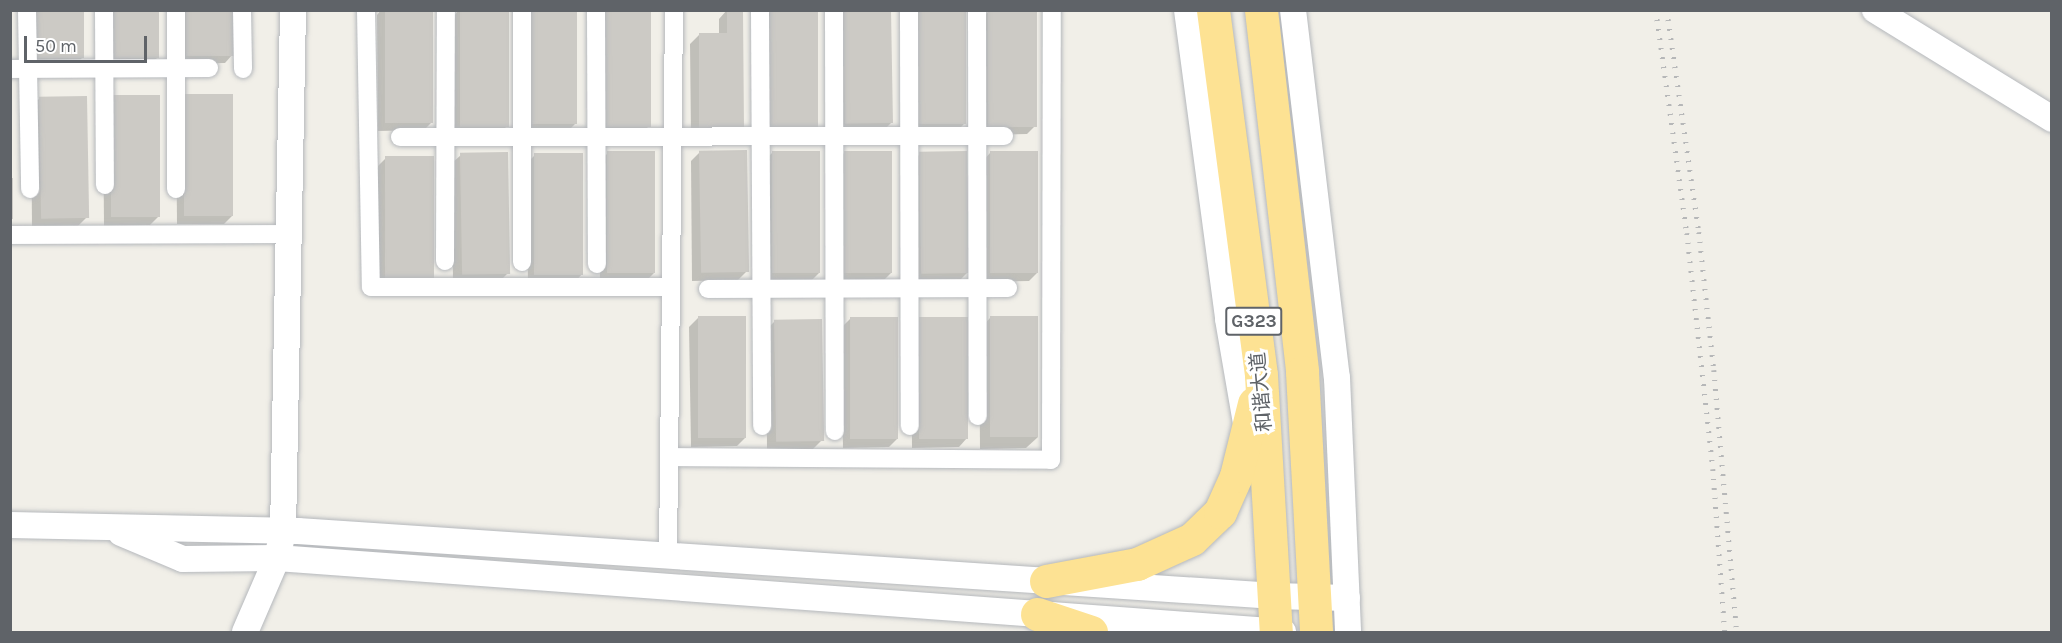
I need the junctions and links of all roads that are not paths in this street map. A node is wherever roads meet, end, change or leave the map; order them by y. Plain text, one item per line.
1 (27, 10) edge
2 (104, 10) edge
3 (177, 10) edge
4 (242, 10) edge
5 (292, 10) edge
6 (309, 10) edge
7 (366, 10) edge
8 (446, 10) edge
9 (522, 10) edge
10 (596, 10) edge
11 (674, 10) edge
12 (760, 10) edge
13 (834, 10) edge
14 (909, 10) edge
15 (977, 10) edge
16 (1052, 10) edge
17 (1187, 10) edge
18 (1213, 10) edge
19 (1261, 10) edge
20 (1293, 10) edge
21 (1875, 10) edge
22 (104, 68) junction
23 (208, 68) dead end
24 (19, 69) edge
25 (176, 69) junction
26 (243, 69) dead end
27 (2052, 119) edge
28 (834, 136) junction
29 (909, 136) junction
30 (978, 136) junction
31 (1004, 136) dead end
32 (400, 137) dead end
33 (672, 137) junction
34 (761, 137) junction
35 (445, 138) junction
36 (522, 138) junction
37 (596, 138) junction
38 (105, 185) dead end
39 (30, 189) dead end
40 (176, 189) dead end
41 (288, 234) junction
42 (10, 235) edge
43 (445, 261) dead end
44 (522, 262) dead end
45 (597, 264) dead end
46 (670, 287) junction
47 (909, 288) junction
48 (978, 288) junction
49 (1008, 288) dead end
50 (708, 289) dead end
51 (762, 289) junction
52 (835, 289) junction
53 (1261, 375) junction
54 (978, 416) dead end
55 (762, 426) dead end
56 (910, 426) dead end
57 (1247, 430) junction
58 (835, 431) dead end
59 (669, 456) junction
60 (10, 525) edge
61 (109, 528) junction
62 (290, 531) junction
63 (668, 555) junction
64 (284, 559) junction
65 (1046, 580) junction
66 (1275, 596) junction
67 (1314, 597) junction
68 (1347, 598) junction
69 (1037, 614) junction
70 (1276, 632) edge
71 (245, 633) edge
72 (262, 633) edge
73 (1091, 633) edge
74 (1283, 633) edge
75 (1316, 633) edge
76 (1348, 633) edge

1 - 24 street
2 - 22 street
3 - 25 street
4 - 26 street
5 - 41 street
6 - 62 street
7 - 46 street
8 - 35 street
9 - 36 street
10 - 37 street
11 - 33 street
12 - 34 street
13 - 28 street
14 - 29 street
15 - 30 street
16 - 59 street
17 - 57 street
18 - 53 highway, 和谐大道 / G323
19 - 67 highway, 和谐大道 / G323
20 - 68 street
21 - 27 street
22 - 24 street
22 - 25 street
22 - 38 street
23 - 25 street
24 - 39 street
25 - 40 street
28 - 29 street
28 - 34 street
28 - 52 street
29 - 30 street
29 - 47 street
30 - 31 street
30 - 48 street
32 - 35 street
33 - 34 street
33 - 37 street
33 - 46 street
34 - 51 street
35 - 36 street
35 - 43 street
36 - 37 street
36 - 44 street
37 - 45 street
41 - 42 street
41 - 62 street
46 - 59 street
47 - 48 street
47 - 52 street
47 - 56 street
48 - 49 street
48 - 54 street
50 - 51 street
51 - 52 street
51 - 55 street
52 - 58 street
53 - 57 highway
53 - 66 highway, 和谐大道 / G323
57 - 65 highway
57 - 66 street
59 - 63 street
60 - 61 street
61 - 62 street
61 - 64 street
62 - 63 street
62 - 64 street
63 - 65 street
64 - 69 street
64 - 71 street
64 - 72 street
65 - 66 street
66 - 67 street
66 - 70 highway, 和谐大道 / G323
67 - 68 street
67 - 75 highway, 和谐大道 / G323
68 - 76 street
69 - 70 street
69 - 73 highway
70 - 74 street

